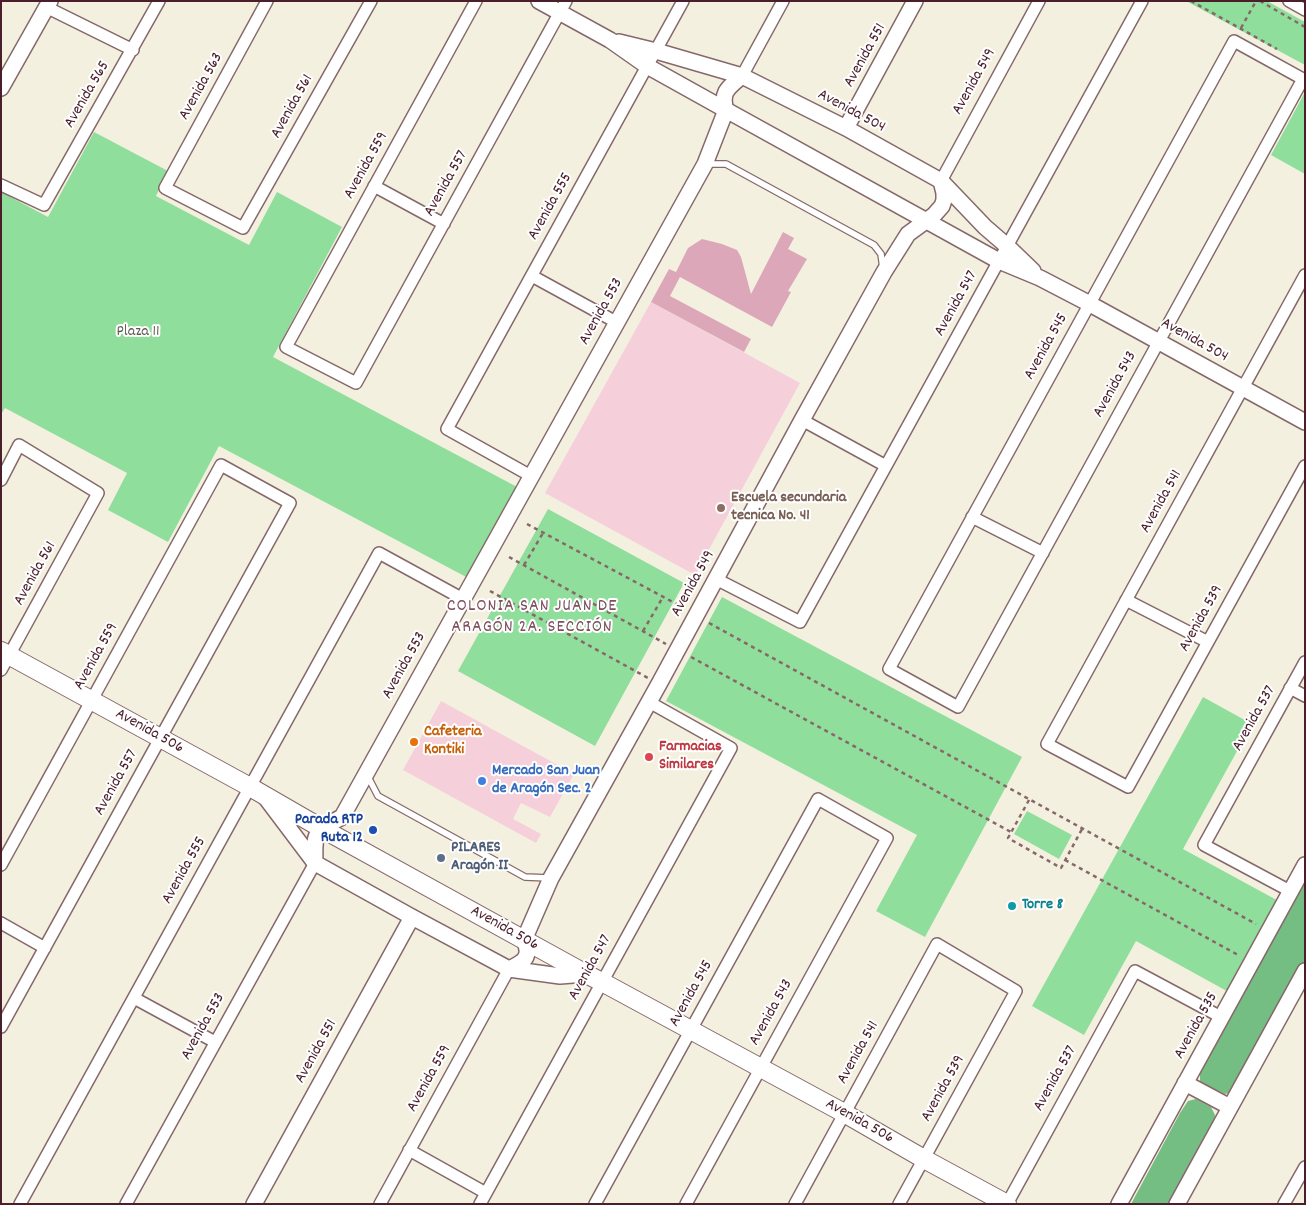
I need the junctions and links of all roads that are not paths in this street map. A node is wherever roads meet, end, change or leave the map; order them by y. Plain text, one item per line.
1 (159, 1) edge
2 (268, 1) edge
3 (371, 1) edge
4 (476, 1) edge
5 (539, 1) edge
6 (683, 1) edge
7 (783, 1) edge
8 (915, 1) edge
9 (1039, 1) edge
10 (1142, 1) edge
11 (1289, 1) edge
12 (48, 4) edge
13 (563, 7) edge
14 (1305, 10) edge
15 (610, 40) junction
16 (133, 50) junction
17 (656, 51) junction
18 (648, 66) junction
19 (742, 76) junction
20 (1303, 79) joint
21 (1, 88) edge
22 (726, 110) junction
23 (846, 128) junction
24 (704, 164) junction
25 (941, 180) junction
26 (1, 185) edge
27 (374, 186) junction
28 (928, 220) junction
29 (444, 224) junction
30 (243, 228) joint
31 (1007, 246) junction
32 (999, 260) junction
33 (884, 272) junction
34 (1305, 275) edge
35 (532, 276) junction
36 (1040, 278) junction
37 (1090, 304) junction
38 (616, 322) junction
39 (1159, 342) junction
40 (356, 383) joint
41 (1243, 388) junction
42 (802, 420) junction
43 (1305, 422) edge
44 (886, 466) junction
45 (1305, 466) edge
46 (531, 476) junction
47 (1, 480) edge
48 (290, 503) joint
49 (972, 517) junction
50 (1043, 553) junction
51 (716, 579) junction
52 (463, 599) junction
53 (1126, 600) junction
54 (1208, 642) junction
55 (4, 659) edge
56 (1305, 662) edge
57 (1290, 688) junction
58 (1305, 696) edge
59 (91, 701) junction
60 (649, 702) junction
61 (958, 707) joint
62 (160, 738) junction
63 (366, 773) junction
64 (1128, 787) joint
65 (257, 791) junction
66 (818, 799) joint
67 (321, 828) junction
68 (315, 863) junction
69 (1, 865) edge
70 (1305, 865) edge
71 (551, 878) junction
72 (1290, 891) junction
73 (412, 917) junction
74 (1, 923) edge
75 (524, 940) junction
76 (937, 944) joint
77 (45, 948) junction
78 (509, 969) junction
79 (594, 978) junction
80 (1303, 978) edge
81 (134, 998) junction
82 (1222, 1017) junction
83 (1, 1027) edge
84 (691, 1030) junction
85 (215, 1042) junction
86 (760, 1068) junction
87 (1185, 1084) junction
88 (1230, 1107) junction
89 (844, 1113) junction
90 (409, 1150) junction
91 (924, 1159) junction
92 (1305, 1167) edge
93 (483, 1198) edge
94 (20, 1204) edge
95 (126, 1204) edge
96 (254, 1204) edge
97 (380, 1204) edge
98 (596, 1204) edge
99 (686, 1204) edge
100 (795, 1204) edge
101 (899, 1204) edge
102 (1007, 1204) edge
103 (1119, 1204) edge
104 (1176, 1204) edge
105 (1284, 1204) edge

1 - 16 street, Avenida 565
2 - 30 street, Avenida 563
3 - 30 street, Avenida 561
4 - 27 street, Avenida 559
5 - 13 street, Avenida 504
6 - 17 street, Avenida 555
7 - 19 street
8 - 23 street, Avenida 551
9 - 25 street, Avenida 549
10 - 31 street, Avenida 547
11 - 14 street
12 - 16 street
12 - 21 street
13 - 15 street, Avenida 504
13 - 29 street, Avenida 557
15 - 17 street, Avenida 504
15 - 18 street, Avenida 504
16 - 26 street, Avenida 565
17 - 18 street, Avenida 555
17 - 19 street, Avenida 504
18 - 22 street, Avenida 504
18 - 35 street, Avenida 555
19 - 22 street, Avenida 553
19 - 23 street, Avenida 504
20 - 37 street, Avenida 545
20 - 39 street, Avenida 543
22 - 24 street, Avenida 553
22 - 28 street, Avenida 504
23 - 25 street, Avenida 504
24 - 33 lane
24 - 38 street, Avenida 553
25 - 28 street, Avenida 549
25 - 31 street, Avenida 504
27 - 29 street
27 - 40 street, Avenida 559
28 - 32 street, Avenida 504
28 - 33 street, Avenida 549
29 - 40 street, Avenida 557
31 - 32 street, Avenida 547
31 - 36 street, Avenida 504
32 - 36 street, Avenida 504
32 - 44 street, Avenida 547
33 - 42 street, Avenida 549
34 - 41 street, Avenida 541
35 - 38 street
35 - 46 street, Avenida 555
36 - 37 street, Avenida 504
37 - 39 street, Avenida 504
37 - 49 street, Avenida 545
38 - 46 street, Avenida 553
39 - 41 street, Avenida 504
39 - 50 street, Avenida 543
41 - 43 street, Avenida 504
41 - 53 street, Avenida 541
42 - 44 street
42 - 51 street, Avenida 549
44 - 51 street, Avenida 547
45 - 54 street, Avenida 539
46 - 52 street, Avenida 553
47 - 55 street, Avenida 561
48 - 59 street, Avenida 559
48 - 62 street, Avenida 557
49 - 50 street
49 - 61 street, Avenida 545
50 - 61 street, Avenida 543
51 - 60 street, Avenida 549
52 - 63 street, Avenida 553
52 - 65 street, Avenida 555
53 - 54 street
53 - 64 street, Avenida 541
54 - 64 street, Avenida 539
55 - 59 main road, Avenida 506
56 - 57 street, Avenida 537
57 - 58 street
57 - 72 street, Avenida 537
59 - 62 main road, Avenida 506
59 - 69 street, Avenida 559
60 - 71 street, Avenida 549
60 - 79 street, Avenida 547
62 - 65 main road, Avenida 506
62 - 77 street, Avenida 557
63 - 67 street, Avenida 553
63 - 71 lane
65 - 67 main road, Avenida 506
65 - 68 street
65 - 81 street, Avenida 555
66 - 84 street, Avenida 545
66 - 86 street, Avenida 543
67 - 68 street, Avenida 553
67 - 75 main road, Avenida 506
68 - 73 street
68 - 85 street, Avenida 553
70 - 72 street, Avenida 535
71 - 75 street, Avenida 549
72 - 82 street, Avenida 535
73 - 78 street
73 - 96 street, Avenida 551
74 - 77 street
75 - 78 street, Avenida 549
75 - 79 main road, Avenida 506
76 - 89 street, Avenida 541
76 - 91 street, Avenida 539
77 - 83 street, Avenida 557
78 - 79 street
78 - 90 street, Avenida 559
79 - 84 main road, Avenida 506
79 - 93 street, Avenida 547
80 - 88 street
81 - 85 street
81 - 94 street, Avenida 555
82 - 87 street, Avenida 535
82 - 102 street, Avenida 537
84 - 86 main road, Avenida 506
84 - 98 street, Avenida 545
85 - 95 street, Avenida 553
86 - 89 main road, Avenida 506
86 - 99 street, Avenida 543
87 - 88 street
87 - 103 street, Avenida 535
88 - 104 street
89 - 91 main road, Avenida 506
89 - 100 street, Avenida 541
90 - 93 street
90 - 97 street, Avenida 559
91 - 101 street, Avenida 539
91 - 102 main road, Avenida 506
92 - 105 street

